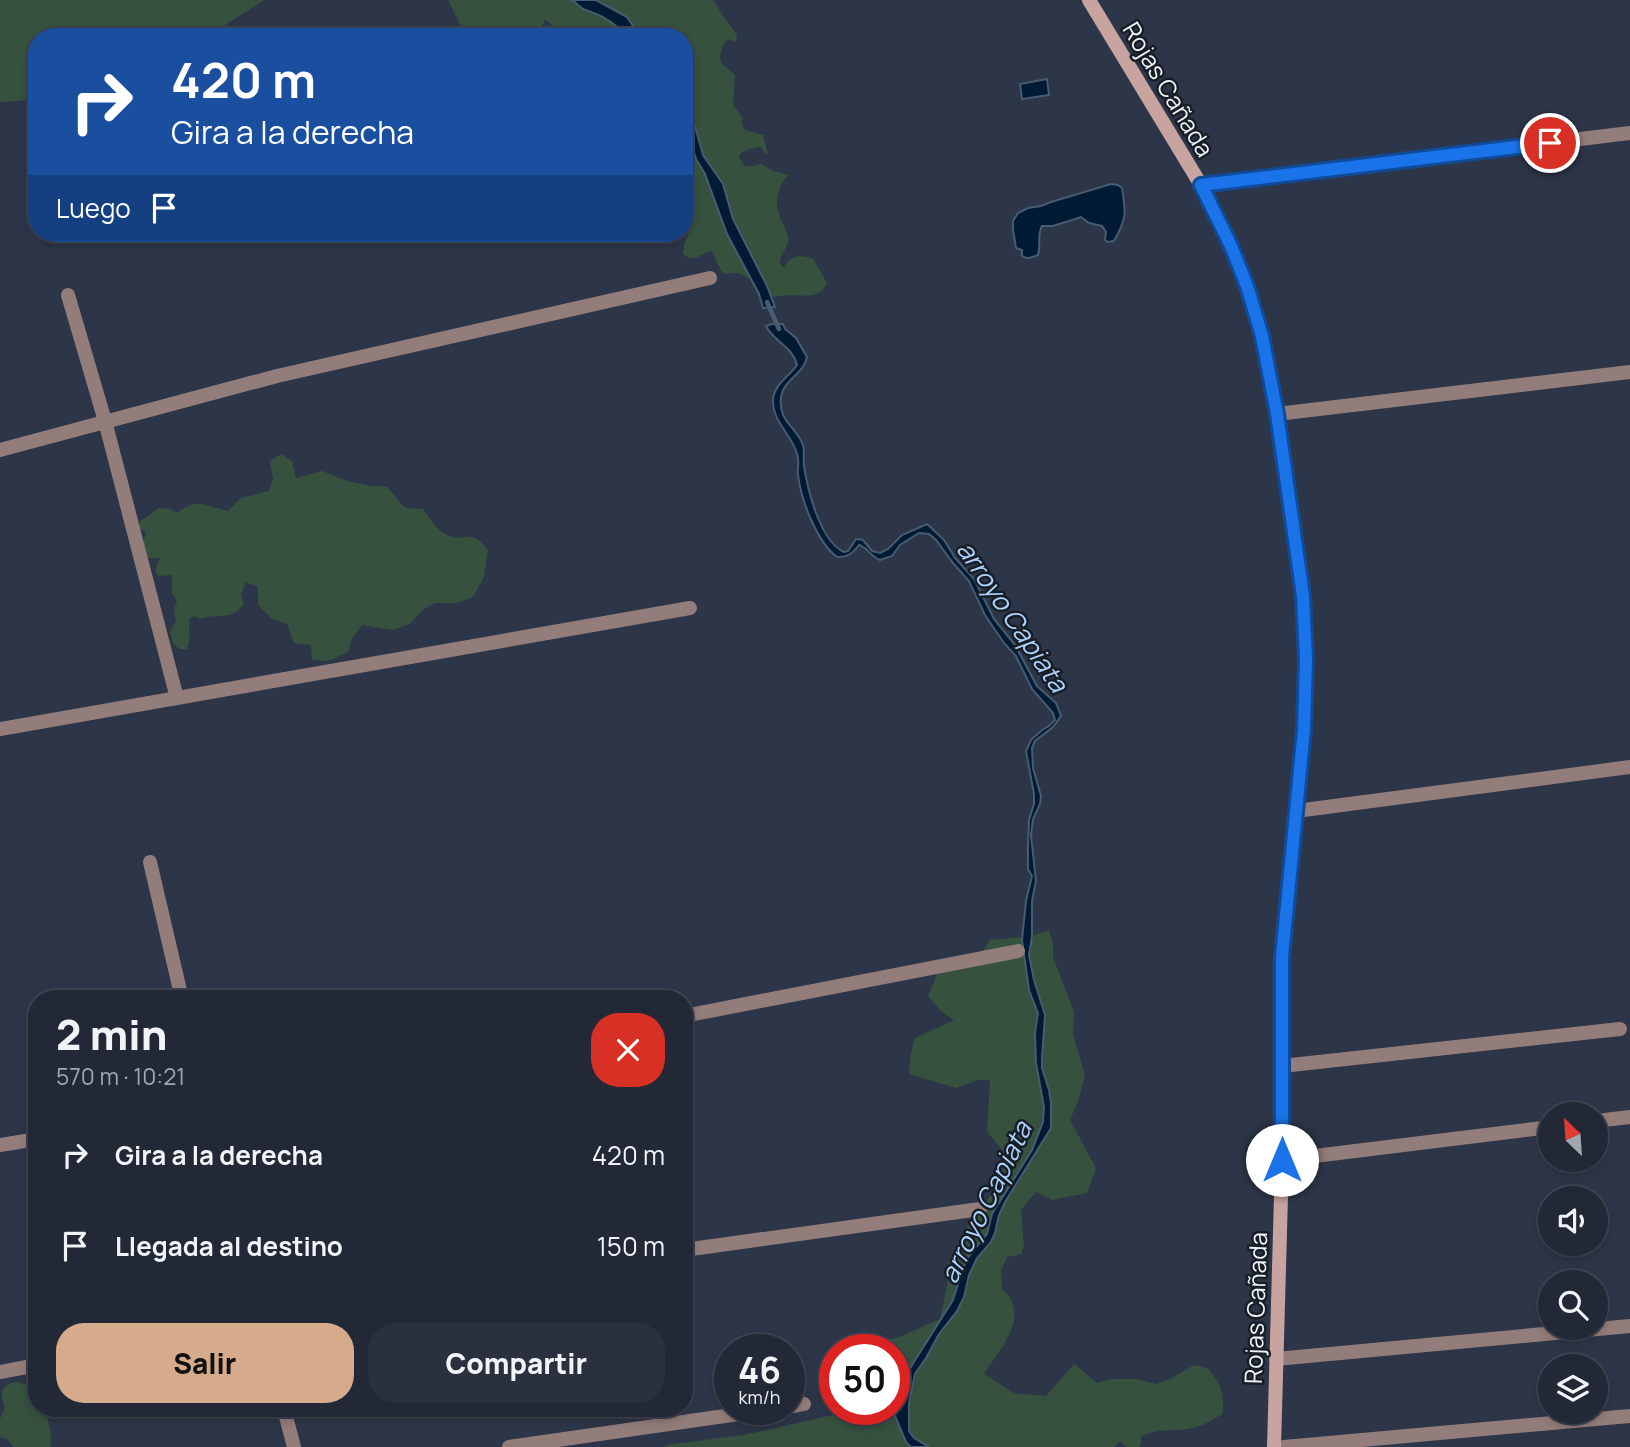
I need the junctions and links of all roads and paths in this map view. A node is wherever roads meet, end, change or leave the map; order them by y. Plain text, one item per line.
1 (1088, 0) edge
2 (1630, 133) edge
3 (1201, 185) junction
4 (710, 278) dead end
5 (68, 295) dead end
6 (1630, 372) edge
7 (1277, 414) junction
8 (105, 421) junction
9 (0, 450) edge
10 (690, 608) dead end
11 (177, 698) junction
12 (0, 729) edge
13 (1630, 767) edge
14 (1296, 811) junction
15 (150, 862) dead end
16 (1018, 951) dead end
17 (179, 990) edge
18 (693, 1014) edge
19 (1620, 1029) dead end
20 (1282, 1066) junction
21 (1630, 1116) edge
22 (1608, 1119) edge
23 (1538, 1128) edge
24 (28, 1140) edge
25 (0, 1145) edge
26 (1282, 1160) junction
27 (980, 1209) dead end
28 (693, 1249) edge
29 (1630, 1326) edge
30 (1276, 1359) junction
31 (28, 1366) edge
32 (0, 1371) edge
33 (1630, 1416) edge
34 (286, 1417) edge
35 (714, 1418) edge
36 (294, 1447) edge
37 (509, 1447) edge
38 (1274, 1447) edge
39 (1284, 1447) edge

1 - 3 main road, Rojas Cañada
2 - 3 street
3 - 7 main road, Rojas Cañada
4 - 8 street
5 - 8 street
6 - 7 street
7 - 14 main road, Rojas Cañada
8 - 9 street
8 - 11 street
10 - 11 street
11 - 12 street
13 - 14 street
14 - 20 main road, Rojas Cañada
15 - 17 street
16 - 18 street
19 - 20 street
20 - 26 main road, Rojas Cañada
21 - 22 street
23 - 26 street
24 - 25 street
26 - 30 main road, Rojas Cañada
27 - 28 street
29 - 30 street
30 - 38 main road, Rojas Cañada
31 - 32 street
33 - 39 street
34 - 36 street
35 - 37 street

